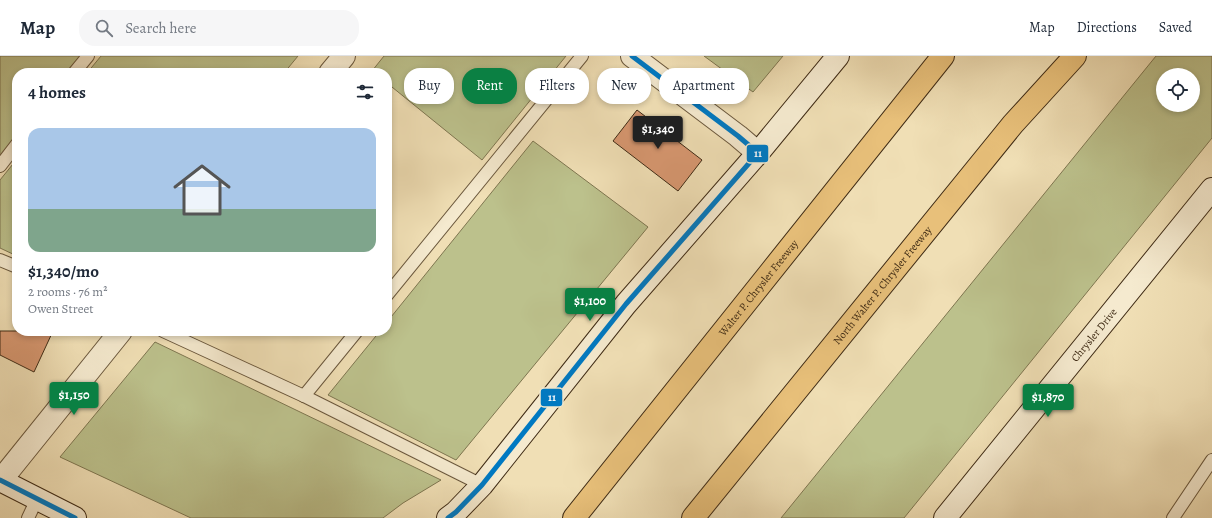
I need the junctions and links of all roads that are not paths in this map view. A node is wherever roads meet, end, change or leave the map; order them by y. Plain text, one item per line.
1 (88, 56) edge
2 (344, 56) edge
3 (582, 56) edge
4 (632, 56) edge
5 (838, 56) edge
6 (943, 56) edge
7 (1075, 56) edge
8 (78, 68) edge
9 (334, 68) edge
10 (12, 150) edge
11 (758, 153) junction
12 (0, 166) edge
13 (1212, 189) edge
14 (0, 260) edge
15 (12, 265) edge
16 (392, 288) edge
17 (117, 336) edge
18 (174, 336) edge
19 (353, 336) edge
20 (304, 396) junction
21 (1212, 460) edge
22 (1, 480) edge
23 (482, 485) junction
24 (32, 508) edge
25 (74, 518) edge
26 (448, 518) edge
27 (574, 518) edge
28 (693, 518) edge
29 (945, 518) edge
30 (1173, 518) edge

1 - 8 lane
2 - 9 street
3 - 16 lane
4 - 11 street
5 - 11 street
6 - 27 highway, Walter P. Chrysler Freeway
7 - 28 highway, North Walter P. Chrysler Freeway
10 - 12 lane
11 - 23 street
13 - 29 street, Chrysler Drive
14 - 15 lane
17 - 22 street
18 - 20 lane
19 - 20 lane
20 - 23 lane
21 - 30 lane
22 - 24 street
23 - 26 street
24 - 25 street

